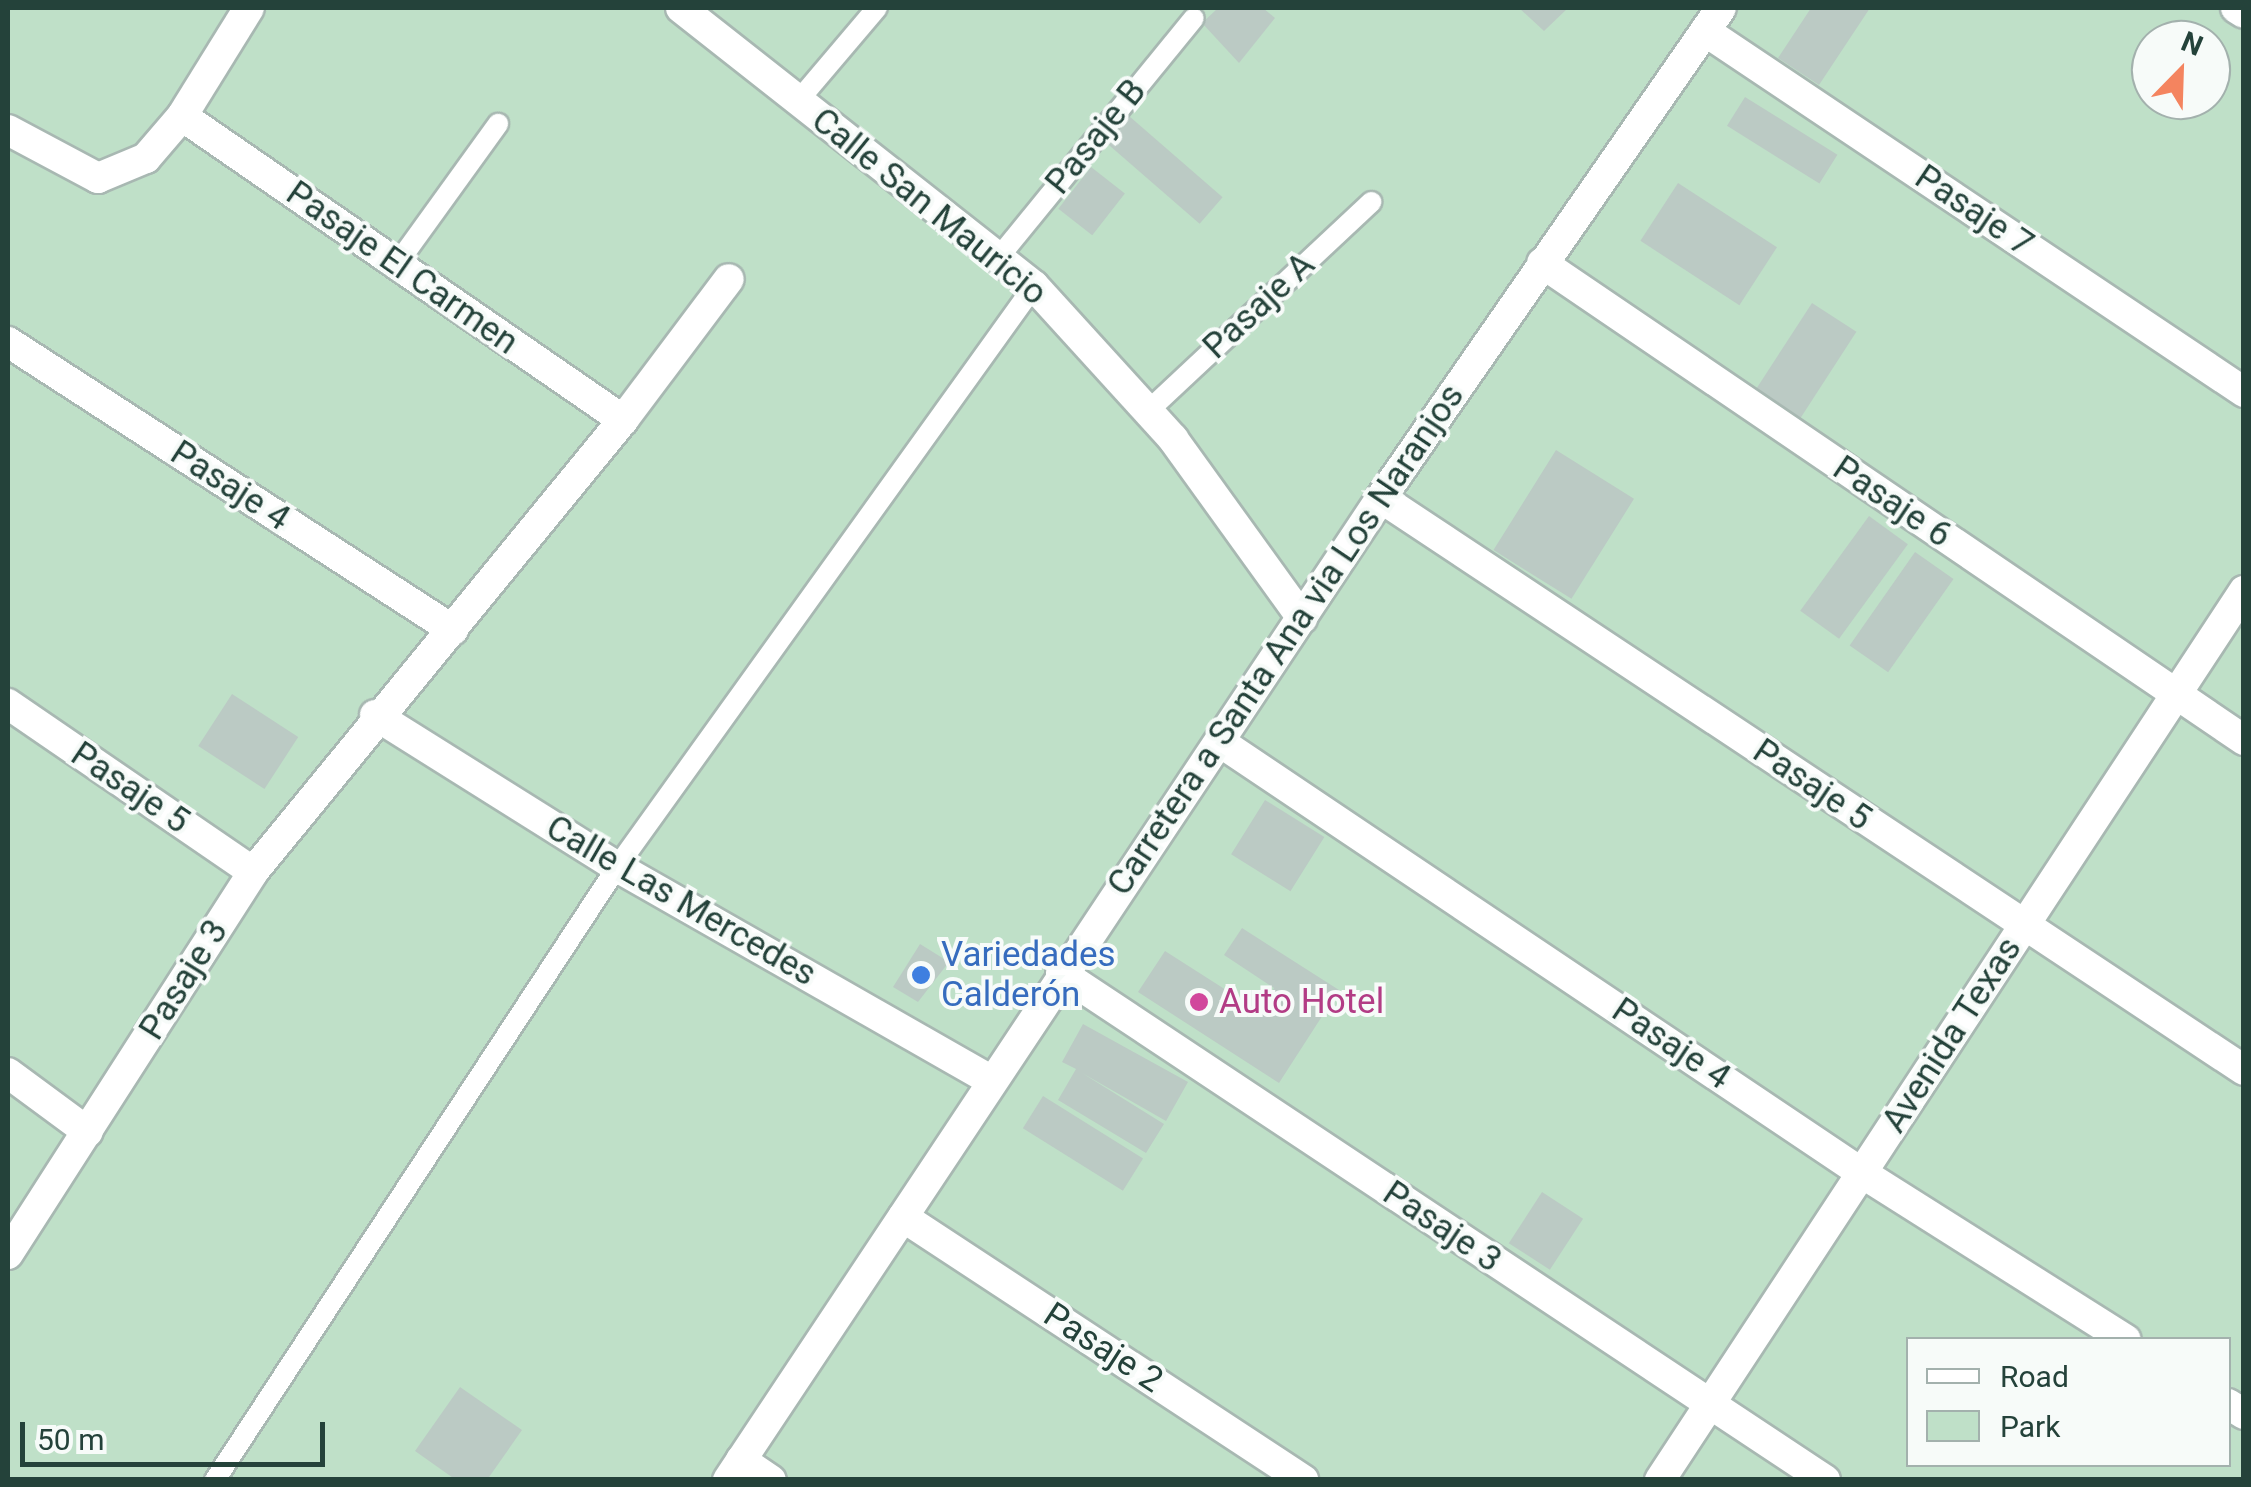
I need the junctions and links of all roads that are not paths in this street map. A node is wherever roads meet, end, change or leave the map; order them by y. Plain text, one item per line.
1 (249, 8) edge
2 (682, 8) edge
3 (877, 8) edge
4 (2236, 8) edge
5 (2244, 12) edge
6 (1194, 18) dead end
7 (1713, 19) edge
8 (798, 101) junction
9 (182, 116) junction
10 (498, 124) dead end
11 (8, 130) edge
12 (1371, 202) dead end
13 (999, 257) junction
14 (1542, 263) junction
15 (397, 264) junction
16 (728, 279) dead end
17 (1034, 286) junction
18 (8, 342) edge
19 (2244, 392) edge
20 (1148, 411) junction
21 (623, 420) junction
22 (1381, 498) junction
23 (2244, 591) edge
24 (1302, 618) junction
25 (452, 630) junction
26 (2175, 694) junction
27 (8, 704) edge
28 (376, 716) junction
29 (2244, 740) edge
30 (1220, 742) junction
31 (618, 866) junction
32 (253, 872) junction
33 (2024, 926) junction
34 (1061, 974) junction
35 (2244, 1070) edge
36 (8, 1073) edge
37 (990, 1080) junction
38 (88, 1132) junction
39 (1862, 1172) junction
40 (903, 1217) junction
41 (8, 1254) edge
42 (2121, 1337) edge
43 (1710, 1405) junction
44 (735, 1470) edge
45 (215, 1480) edge
46 (771, 1480) edge
47 (1303, 1480) edge
48 (1660, 1480) edge
49 (1825, 1480) edge

1 - 9 street
2 - 8 street, Calle San Mauricio
3 - 8 lane
4 - 5 street
6 - 13 lane, Pasaje B
7 - 14 street, Carretera a Santa Ana via Los Naranjos
7 - 19 street, Pasaje 7
8 - 13 street, Calle San Mauricio
9 - 11 street
9 - 15 street, Pasaje El Carmen
10 - 15 lane
12 - 20 lane, Pasaje A
13 - 17 street, Calle San Mauricio
14 - 22 street, Carretera a Santa Ana via Los Naranjos
14 - 26 street, Pasaje 6
15 - 21 street, Pasaje El Carmen
16 - 21 street, Pasaje 3
17 - 20 street, Calle San Mauricio
17 - 31 lane
18 - 25 street, Pasaje 4
20 - 24 street, Calle San Mauricio
21 - 25 street, Pasaje 3
22 - 24 street, Carretera a Santa Ana via Los Naranjos
22 - 33 street, Pasaje 5
23 - 26 street, Avenida Texas
24 - 30 street, Carretera a Santa Ana via Los Naranjos
25 - 28 street, Pasaje 3
26 - 29 street, Pasaje 6
26 - 33 street, Avenida Texas
27 - 32 street, Pasaje 5
28 - 31 street, Calle Las Mercedes
28 - 32 street, Pasaje 3
30 - 34 street, Carretera a Santa Ana via Los Naranjos
30 - 39 street, Pasaje 4
31 - 37 street, Calle Las Mercedes
31 - 45 lane
32 - 38 street, Pasaje 3
33 - 35 street, Pasaje 5
33 - 39 street, Avenida Texas
34 - 37 street, Carretera a Santa Ana via Los Naranjos
34 - 43 street, Pasaje 3
36 - 38 street
37 - 40 street, Carretera a Santa Ana via Los Naranjos
38 - 41 street, Pasaje 3
39 - 42 street, Pasaje 4
39 - 43 street, Avenida Texas
40 - 44 street, Carretera a Santa Ana via Los Naranjos
40 - 47 street, Pasaje 2
43 - 48 street, Avenida Texas
43 - 49 street, Pasaje 3
44 - 46 street

